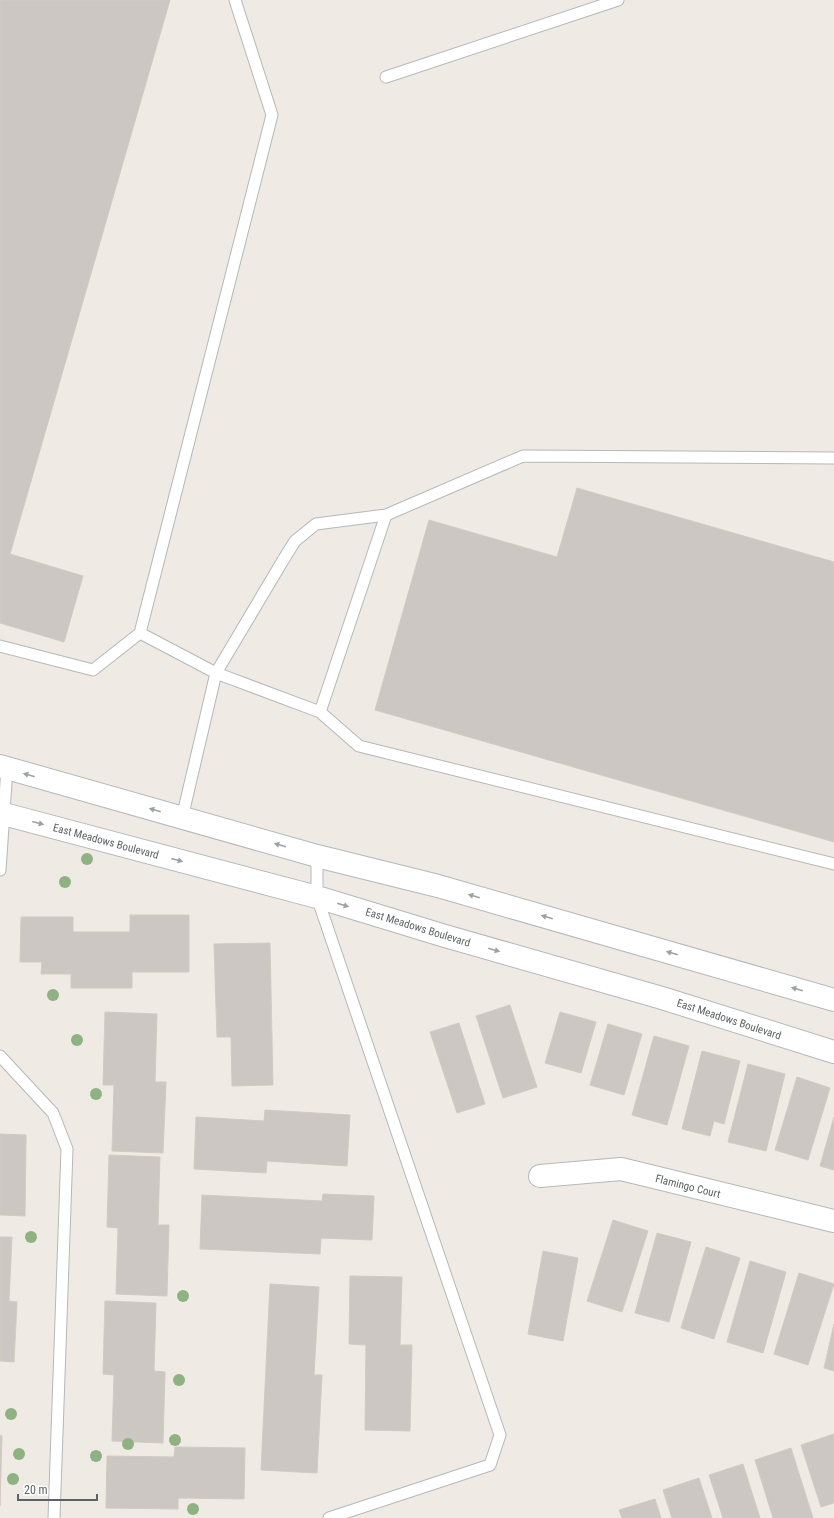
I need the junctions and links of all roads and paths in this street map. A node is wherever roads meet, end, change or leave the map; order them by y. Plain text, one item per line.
1 (235, 0) edge
2 (618, 0) edge
3 (386, 77) dead end
4 (834, 458) edge
5 (386, 515) junction
6 (140, 633) junction
7 (0, 646) edge
8 (216, 673) junction
9 (320, 712) junction
10 (3, 767) edge
11 (2, 813) edge
12 (182, 818) junction
13 (317, 856) junction
14 (834, 864) edge
15 (0, 870) edge
16 (317, 897) junction
17 (834, 1000) edge
18 (834, 1052) edge
19 (0, 1056) edge
20 (540, 1176) dead end
21 (834, 1221) edge
22 (54, 1518) edge
23 (329, 1518) edge

1 - 6 lane
2 - 3 lane
4 - 5 lane
5 - 8 lane
5 - 9 lane
6 - 7 lane
6 - 8 lane
8 - 9 lane
8 - 12 lane
9 - 14 lane
10 - 11 lane
12 -> 10 street
11 - 15 lane
11 -> 16 street, East Meadows Boulevard
13 -> 12 street
13 - 16 lane
17 -> 13 street
16 -> 18 street, East Meadows Boulevard
16 - 23 lane
19 - 22 lane
20 - 21 street, Flamingo Court

